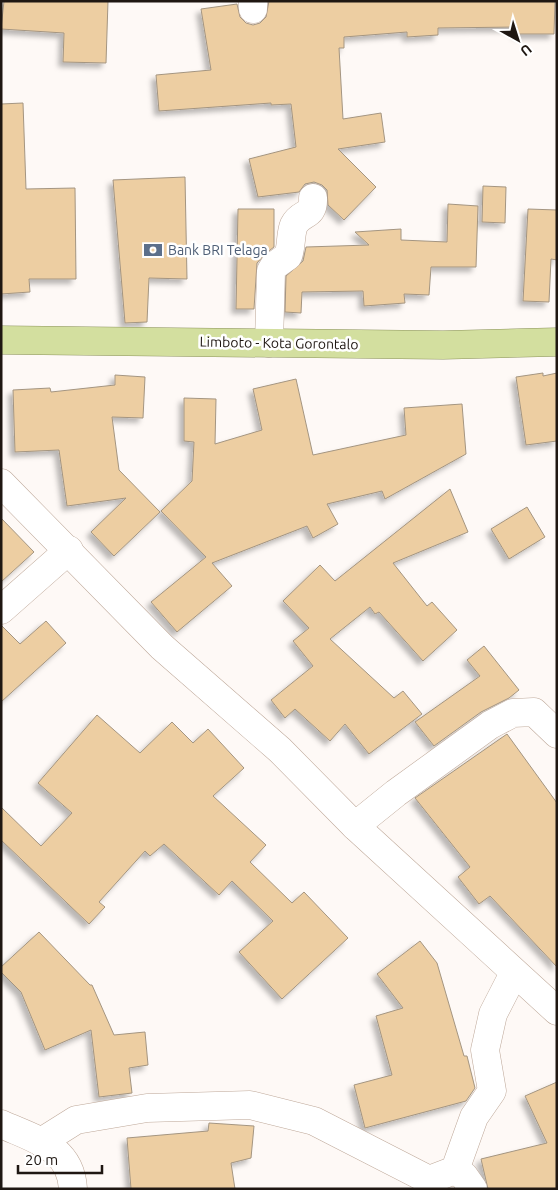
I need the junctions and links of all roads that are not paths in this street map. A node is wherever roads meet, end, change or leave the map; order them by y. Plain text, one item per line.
1 (313, 198) dead end
2 (1, 340) edge
3 (557, 342) edge
4 (269, 343) junction
5 (1, 483) edge
6 (69, 550) junction
7 (1, 610) edge
8 (557, 734) edge
9 (355, 826) junction
10 (514, 974) junction
11 (557, 1011) edge
12 (1, 1124) edge
13 (41, 1142) junction
14 (464, 1180) edge
15 (73, 1189) edge

1 - 4 street
2 - 4 highway, Limboto - Kota Gorontalo
3 - 4 highway, Limboto - Kota Gorontalo
5 - 6 street
6 - 7 street
6 - 9 street
8 - 9 street
9 - 10 street
10 - 11 street
10 - 14 street
12 - 13 street
13 - 14 street
13 - 15 street

